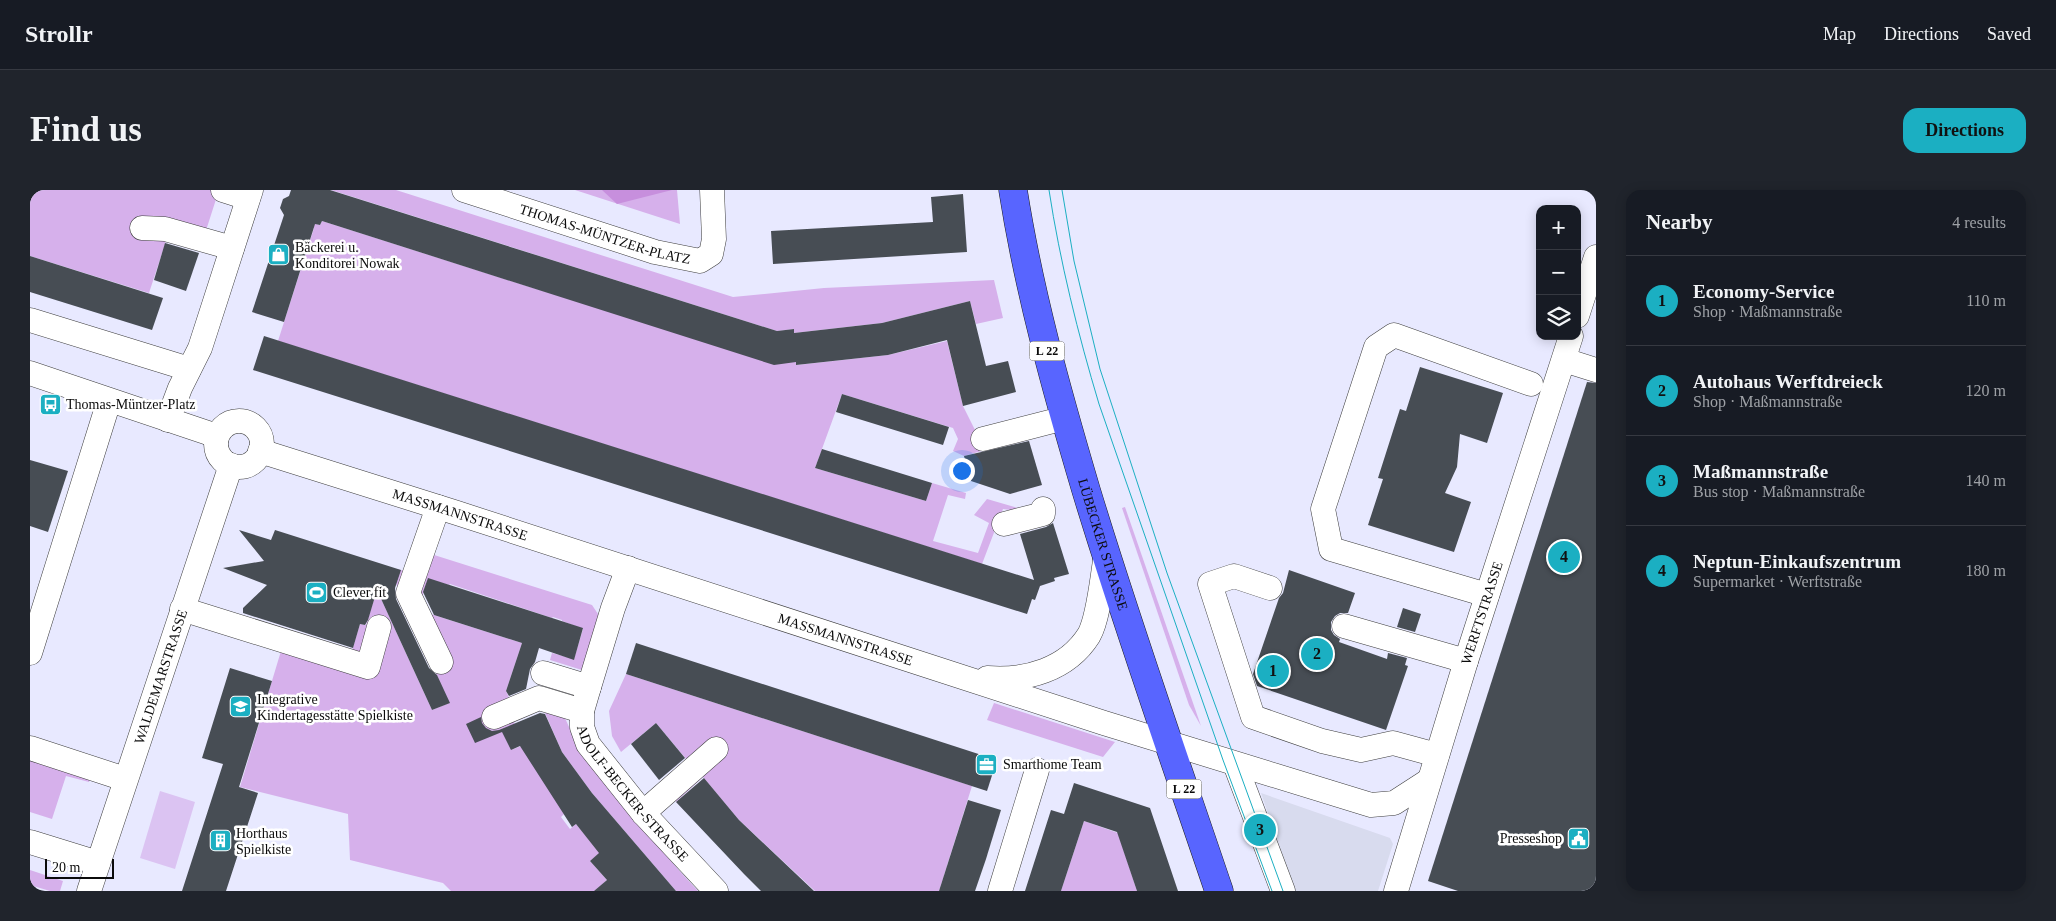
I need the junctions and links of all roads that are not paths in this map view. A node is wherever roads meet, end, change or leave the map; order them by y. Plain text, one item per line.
1 (223, 190) edge
2 (464, 190) edge
3 (712, 190) edge
4 (1013, 190) edge
5 (250, 194) edge
6 (142, 228) dead end
7 (232, 248) junction
8 (1596, 257) edge
9 (1581, 304) edge
10 (30, 320) edge
11 (1570, 340) edge
12 (1564, 360) junction
13 (189, 369) junction
14 (1596, 370) edge
15 (30, 374) edge
16 (1531, 384) dead end
17 (109, 401) junction
18 (1064, 418) junction
19 (168, 420) junction
20 (217, 436) junction
21 (983, 439) dead end
22 (260, 451) junction
23 (231, 465) junction
24 (438, 506) junction
25 (1044, 509) dead end
26 (1004, 524) dead end
27 (1106, 555) junction
28 (628, 568) junction
29 (1270, 588) dead end
30 (1487, 595) junction
31 (182, 609) junction
32 (1344, 626) dead end
33 (379, 627) dead end
34 (30, 653) edge
35 (1466, 661) junction
36 (441, 662) dead end
37 (543, 673) dead end
38 (967, 677) junction
39 (589, 687) junction
40 (582, 711) junction
41 (494, 717) dead end
42 (1168, 742) junction
43 (30, 748) edge
44 (716, 749) dead end
45 (1437, 755) junction
46 (1245, 767) junction
47 (1037, 770) dead end
48 (125, 779) junction
49 (1428, 781) junction
50 (643, 813) junction
51 (30, 842) edge
52 (98, 863) junction
53 (92, 890) edge
54 (716, 891) edge
55 (1000, 891) edge
56 (1219, 891) edge
57 (1282, 891) edge
58 (1396, 891) edge

1 - 5 street
2 - 3 street, THOMAS-MÜNTZER-PLATZ
4 - 18 main road, LÜBECKER STRASSE / L 22
5 - 7 street
6 - 7 street
7 - 13 street
8 - 9 street
10 - 13 street
11 - 12 street, WERFTSTRASSE
12 - 14 street
12 - 30 street, WERFTSTRASSE
13 - 19 street
15 - 17 street
16 - 30 street
17 - 19 street
17 - 34 street
18 - 21 street
18 - 27 main road, LÜBECKER STRASSE / L 22
19 - 20 street
20 - 22 street
20 - 23 street
22 - 23 street
22 - 24 street, MASSMANNSTRASSE
23 - 31 street, WALDEMARSTRASSE
24 - 28 street, MASSMANNSTRASSE
24 - 36 street
25 - 26 street
27 - 38 street
27 - 42 main road, LÜBECKER STRASSE / L 22
28 - 38 street, MASSMANNSTRASSE
28 - 39 street, ADOLF-BECKER-STRASSE
29 - 45 street
30 - 35 street, WERFTSTRASSE
31 - 33 street
31 - 48 street, WALDEMARSTRASSE
32 - 35 street
35 - 45 street, WERFTSTRASSE
37 - 39 street
38 - 42 street, MASSMANNSTRASSE
39 - 40 street, ADOLF-BECKER-STRASSE
40 - 41 street
40 - 50 street, ADOLF-BECKER-STRASSE
42 - 46 street, MASSMANNSTRASSE
42 - 56 main road, LÜBECKER STRASSE / L 22
43 - 48 street
44 - 50 street
45 - 49 street, WERFTSTRASSE
46 - 49 street, MASSMANNSTRASSE
46 - 57 street
47 - 55 street
48 - 52 street, WALDEMARSTRASSE
49 - 58 street, WERFTSTRASSE
50 - 54 street, ADOLF-BECKER-STRASSE
51 - 52 street
52 - 53 street, WALDEMARSTRASSE

